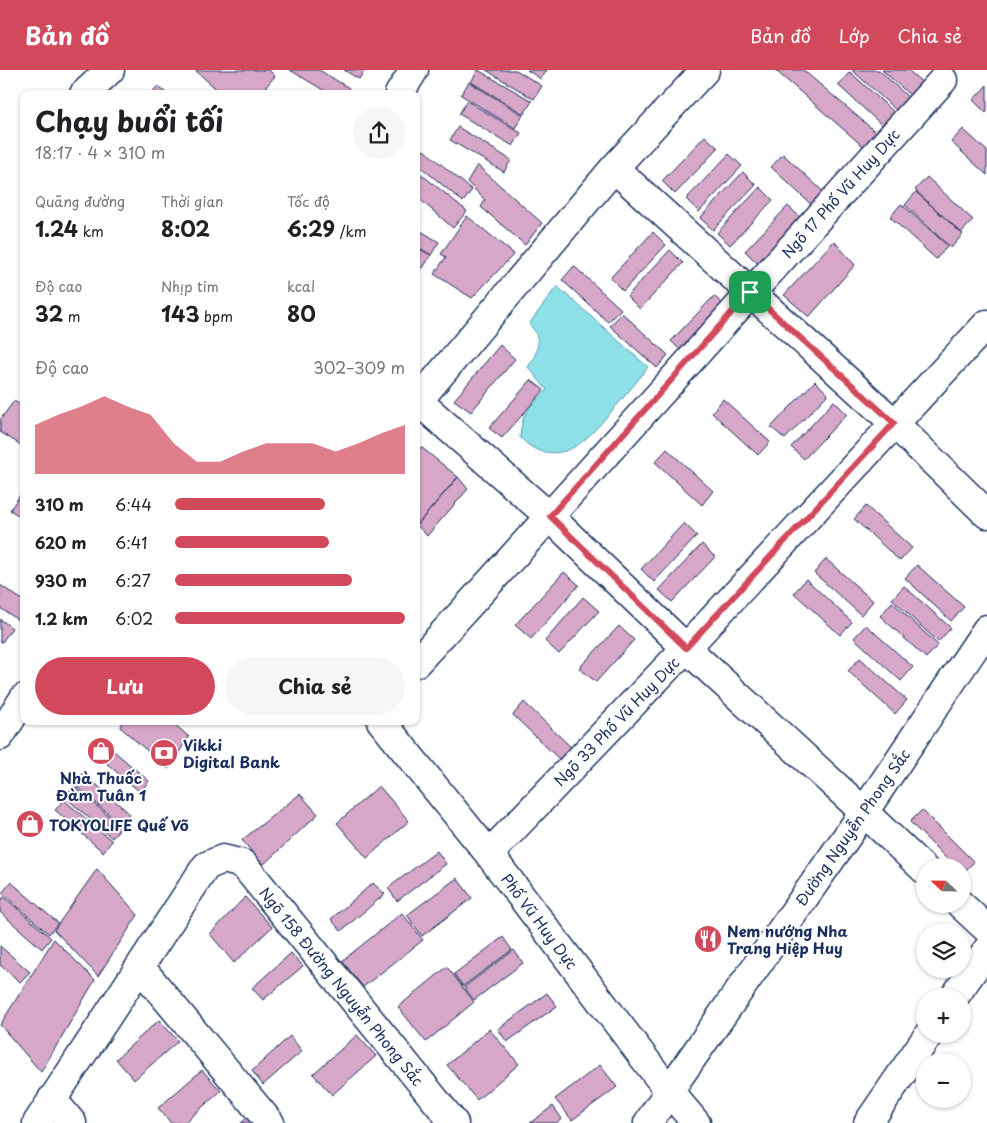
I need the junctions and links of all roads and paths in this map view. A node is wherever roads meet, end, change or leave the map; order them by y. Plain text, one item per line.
1 (110, 70) edge
2 (414, 70) edge
3 (704, 70) edge
4 (943, 80) dead end
5 (88, 90) edge
6 (402, 90) edge
7 (614, 168) junction
8 (750, 292) junction
9 (987, 324) edge
10 (420, 398) edge
11 (420, 405) edge
12 (894, 423) junction
13 (987, 514) edge
14 (550, 516) junction
15 (987, 629) edge
16 (686, 648) junction
17 (420, 659) edge
18 (20, 704) edge
19 (384, 725) edge
20 (0, 736) edge
21 (864, 812) junction
22 (490, 854) junction
23 (916, 861) edge
24 (970, 913) edge
25 (987, 929) edge
26 (987, 950) edge
27 (140, 967) junction
28 (961, 988) edge
29 (924, 1043) edge
30 (669, 1091) junction
31 (52, 1099) junction
32 (37, 1123) edge
33 (72, 1123) edge
34 (270, 1123) edge
35 (454, 1123) edge
36 (648, 1123) edge
37 (696, 1123) edge
38 (868, 1123) edge

1 - 5 main road
2 - 6 main road
3 - 7 main road
4 - 8 main road, Ngõ 17 Phố Vũ Huy Dực
7 - 8 main road
7 - 10 main road
8 - 12 main road
8 - 14 main road, Ngõ 17 Phố Vũ Huy Dực
9 - 12 main road, Ngõ 33 Phố Vũ Huy Dực
11 - 14 main road
12 - 13 main road
12 - 16 main road, Ngõ 33 Phố Vũ Huy Dực
14 - 16 main road
14 - 17 main road, Ngõ 17 Phố Vũ Huy Dực
15 - 21 main road, Đường Nguyễn Phong Sắc
16 - 21 main road
16 - 22 main road, Ngõ 33 Phố Vũ Huy Dực
18 - 20 main road
19 - 22 main road, Phố Vũ Huy Dực
21 - 23 main road
21 - 30 main road, Đường Nguyễn Phong Sắc
22 - 30 main road, Phố Vũ Huy Dực
24 - 25 main road
26 - 28 main road
27 - 31 main road
27 - 34 main road
27 - 35 main road, Ngõ 158 Đường Nguyễn Phong Sắc
29 - 38 main road
30 - 36 main road, Đường Nguyễn Phong Sắc
30 - 37 main road, Phố Vũ Huy Dực
31 - 32 main road
31 - 33 main road

